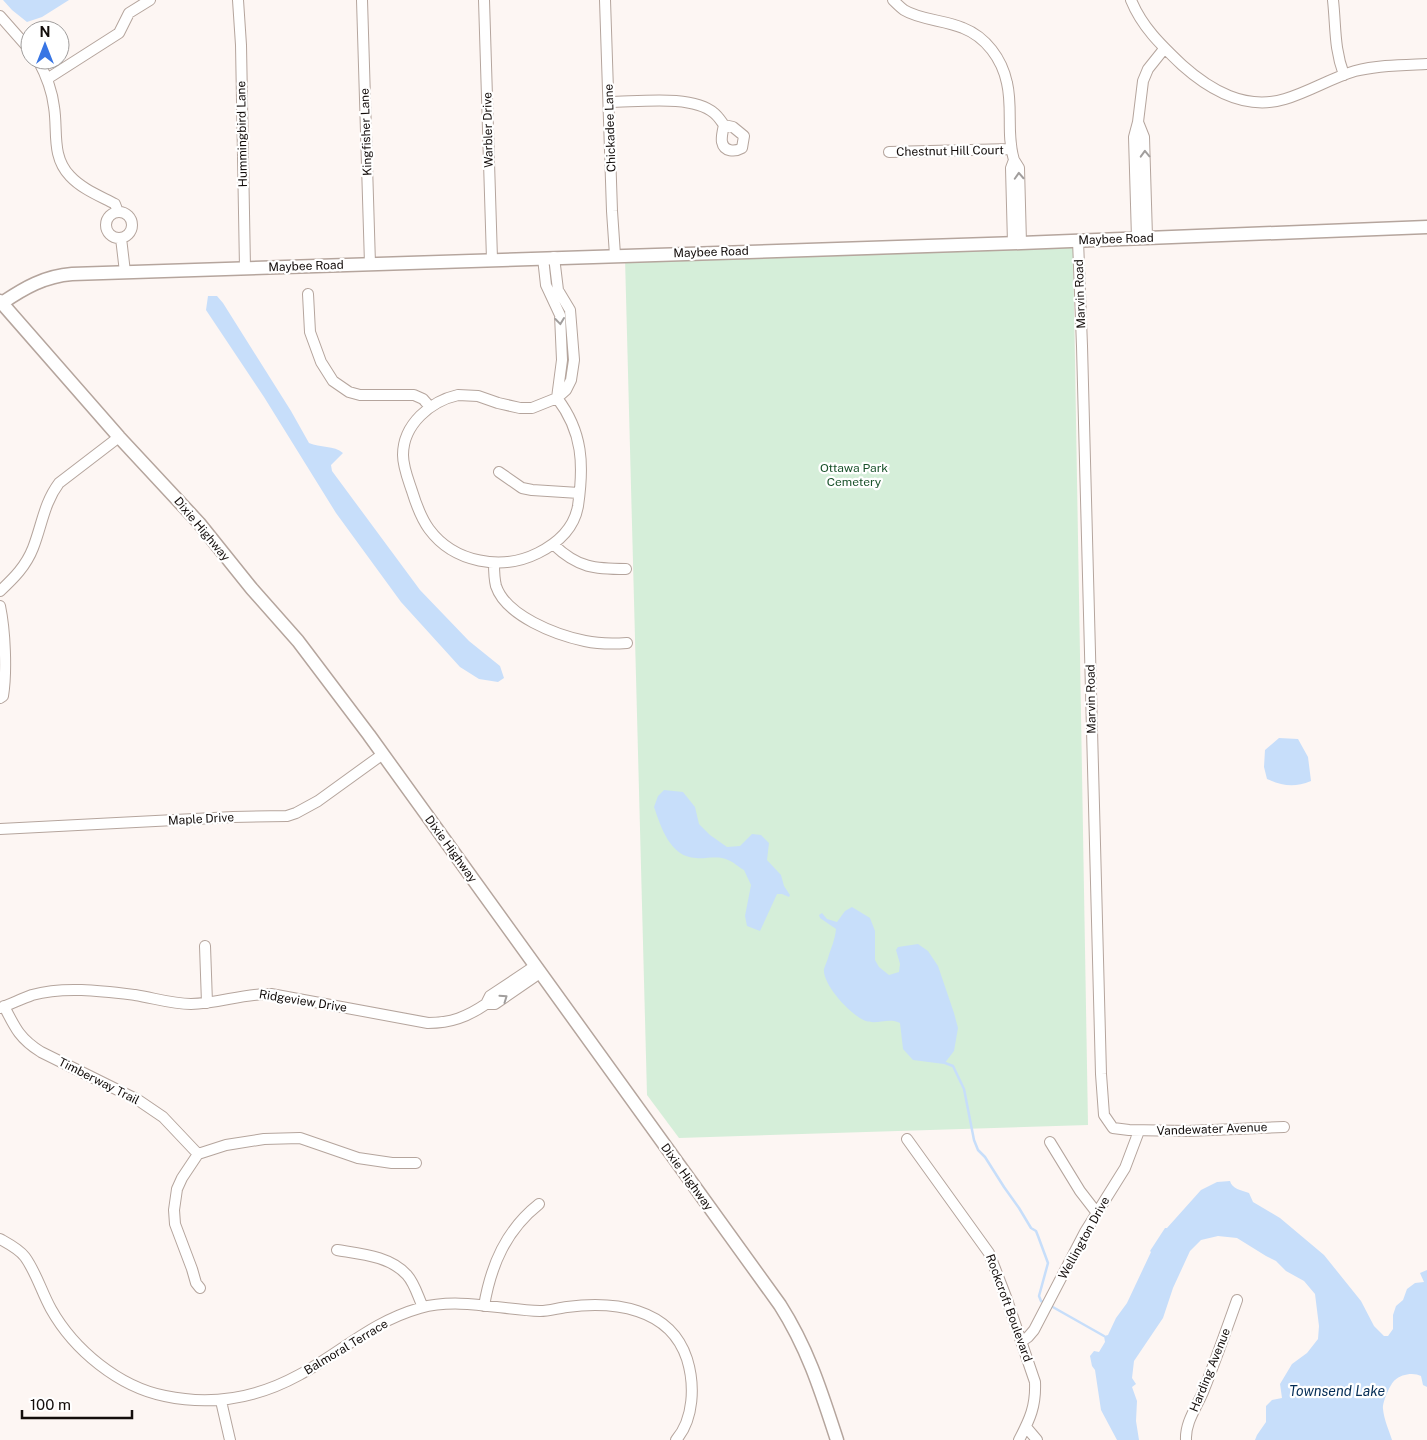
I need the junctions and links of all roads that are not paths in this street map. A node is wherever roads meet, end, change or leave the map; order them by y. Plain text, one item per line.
1 (150, 0) edge
2 (238, 0) edge
3 (362, 0) edge
4 (484, 0) edge
5 (605, 0) edge
6 (893, 0) edge
7 (1131, 0) edge
8 (1333, 0) edge
9 (0, 16) edge
10 (20, 39) edge
11 (1164, 49) junction
12 (1427, 64) edge
13 (43, 70) edge
14 (1344, 75) junction
15 (47, 79) junction
16 (609, 102) junction
17 (724, 125) dead end
18 (889, 152) dead end
19 (1012, 154) junction
20 (118, 212) junction
21 (1427, 227) edge
22 (121, 238) junction
23 (1142, 238) junction
24 (1078, 240) junction
25 (1017, 243) junction
26 (616, 256) junction
27 (549, 257) junction
28 (492, 259) junction
29 (370, 264) junction
30 (245, 268) junction
31 (125, 272) junction
32 (554, 292) junction
33 (308, 294) dead end
34 (1, 302) edge
35 (562, 360) junction
36 (574, 360) junction
37 (557, 398) junction
38 (430, 407) junction
39 (119, 437) junction
40 (499, 472) dead end
41 (579, 492) junction
42 (554, 545) junction
43 (494, 563) junction
44 (626, 569) dead end
45 (0, 591) edge
46 (0, 606) edge
47 (627, 643) dead end
48 (2, 659) edge
49 (0, 698) edge
50 (383, 754) junction
51 (0, 829) edge
52 (205, 946) dead end
53 (538, 969) junction
54 (208, 1003) junction
55 (2, 1007) edge
56 (1284, 1127) dead end
57 (1140, 1131) junction
58 (907, 1139) dead end
59 (1050, 1142) dead end
60 (198, 1154) junction
61 (416, 1163) dead end
62 (539, 1204) dead end
63 (1097, 1213) junction
64 (0, 1239) edge
65 (338, 1250) dead end
66 (200, 1288) dead end
67 (1237, 1300) dead end
68 (484, 1306) junction
69 (423, 1308) junction
70 (1022, 1342) junction
71 (221, 1400) junction
72 (1026, 1427) junction
73 (230, 1440) edge
74 (676, 1440) edge
75 (837, 1440) edge
76 (1019, 1440) edge
77 (1037, 1440) edge
78 (1186, 1440) edge

1 - 15 street
2 - 30 street, Hummingbird Lane
3 - 29 street, Kingfisher Lane
4 - 28 street, Warbler Drive
5 - 16 street, Chickadee Lane
6 - 19 street
7 - 11 street
8 - 14 street
9 - 10 street
11 - 14 street
11 - 23 street
12 - 14 street
13 - 15 street
15 - 20 street
16 - 17 street
16 - 26 street, Chickadee Lane
18 - 19 street, Chestnut Hill Court
19 - 25 street
20 - 22 street
20 - 22 street
21 - 23 main road, Maybee Road
22 - 31 street
23 - 24 main road, Maybee Road
24 - 25 main road, Maybee Road
24 - 57 street, Marvin Road
25 - 26 main road, Maybee Road
26 - 27 main road, Maybee Road
27 - 28 main road, Maybee Road
27 - 32 street
28 - 29 main road, Maybee Road
29 - 30 main road, Maybee Road
30 - 31 main road, Maybee Road
31 - 34 main road, Maybee Road
32 -> 35 street
32 - 36 street
33 - 38 street
34 - 39 main road, Dixie Highway
35 - 36 street
35 - 37 street
36 - 37 street
37 - 38 street
37 - 41 street
38 - 43 street
39 - 45 street
39 - 50 main road, Dixie Highway
40 - 41 street
41 - 42 street
42 - 43 street
42 - 44 street
43 - 47 street
46 - 48 street
48 - 49 street
50 - 51 street, Maple Drive
50 - 53 main road, Dixie Highway
52 - 54 street
53 - 54 street, Ridgeview Drive
53 - 75 main road, Dixie Highway
54 - 55 street, Ridgeview Drive
55 - 60 street, Timberway Trail
56 - 57 street, Vandewater Avenue
57 - 63 street, Wellington Drive
58 - 70 street, Rockcroft Boulevard
59 - 63 street
60 - 61 street
60 - 66 street
62 - 68 street
63 - 70 street, Wellington Drive
64 - 71 street, Balmoral Terrace
65 - 69 street
67 - 78 street, Harding Avenue
68 - 69 street, Balmoral Terrace
68 - 74 street, Balmoral Terrace
69 - 71 street, Balmoral Terrace
70 - 72 street, Rockcroft Boulevard
71 - 73 street
72 - 76 street, Rockcroft Boulevard
72 - 77 street

